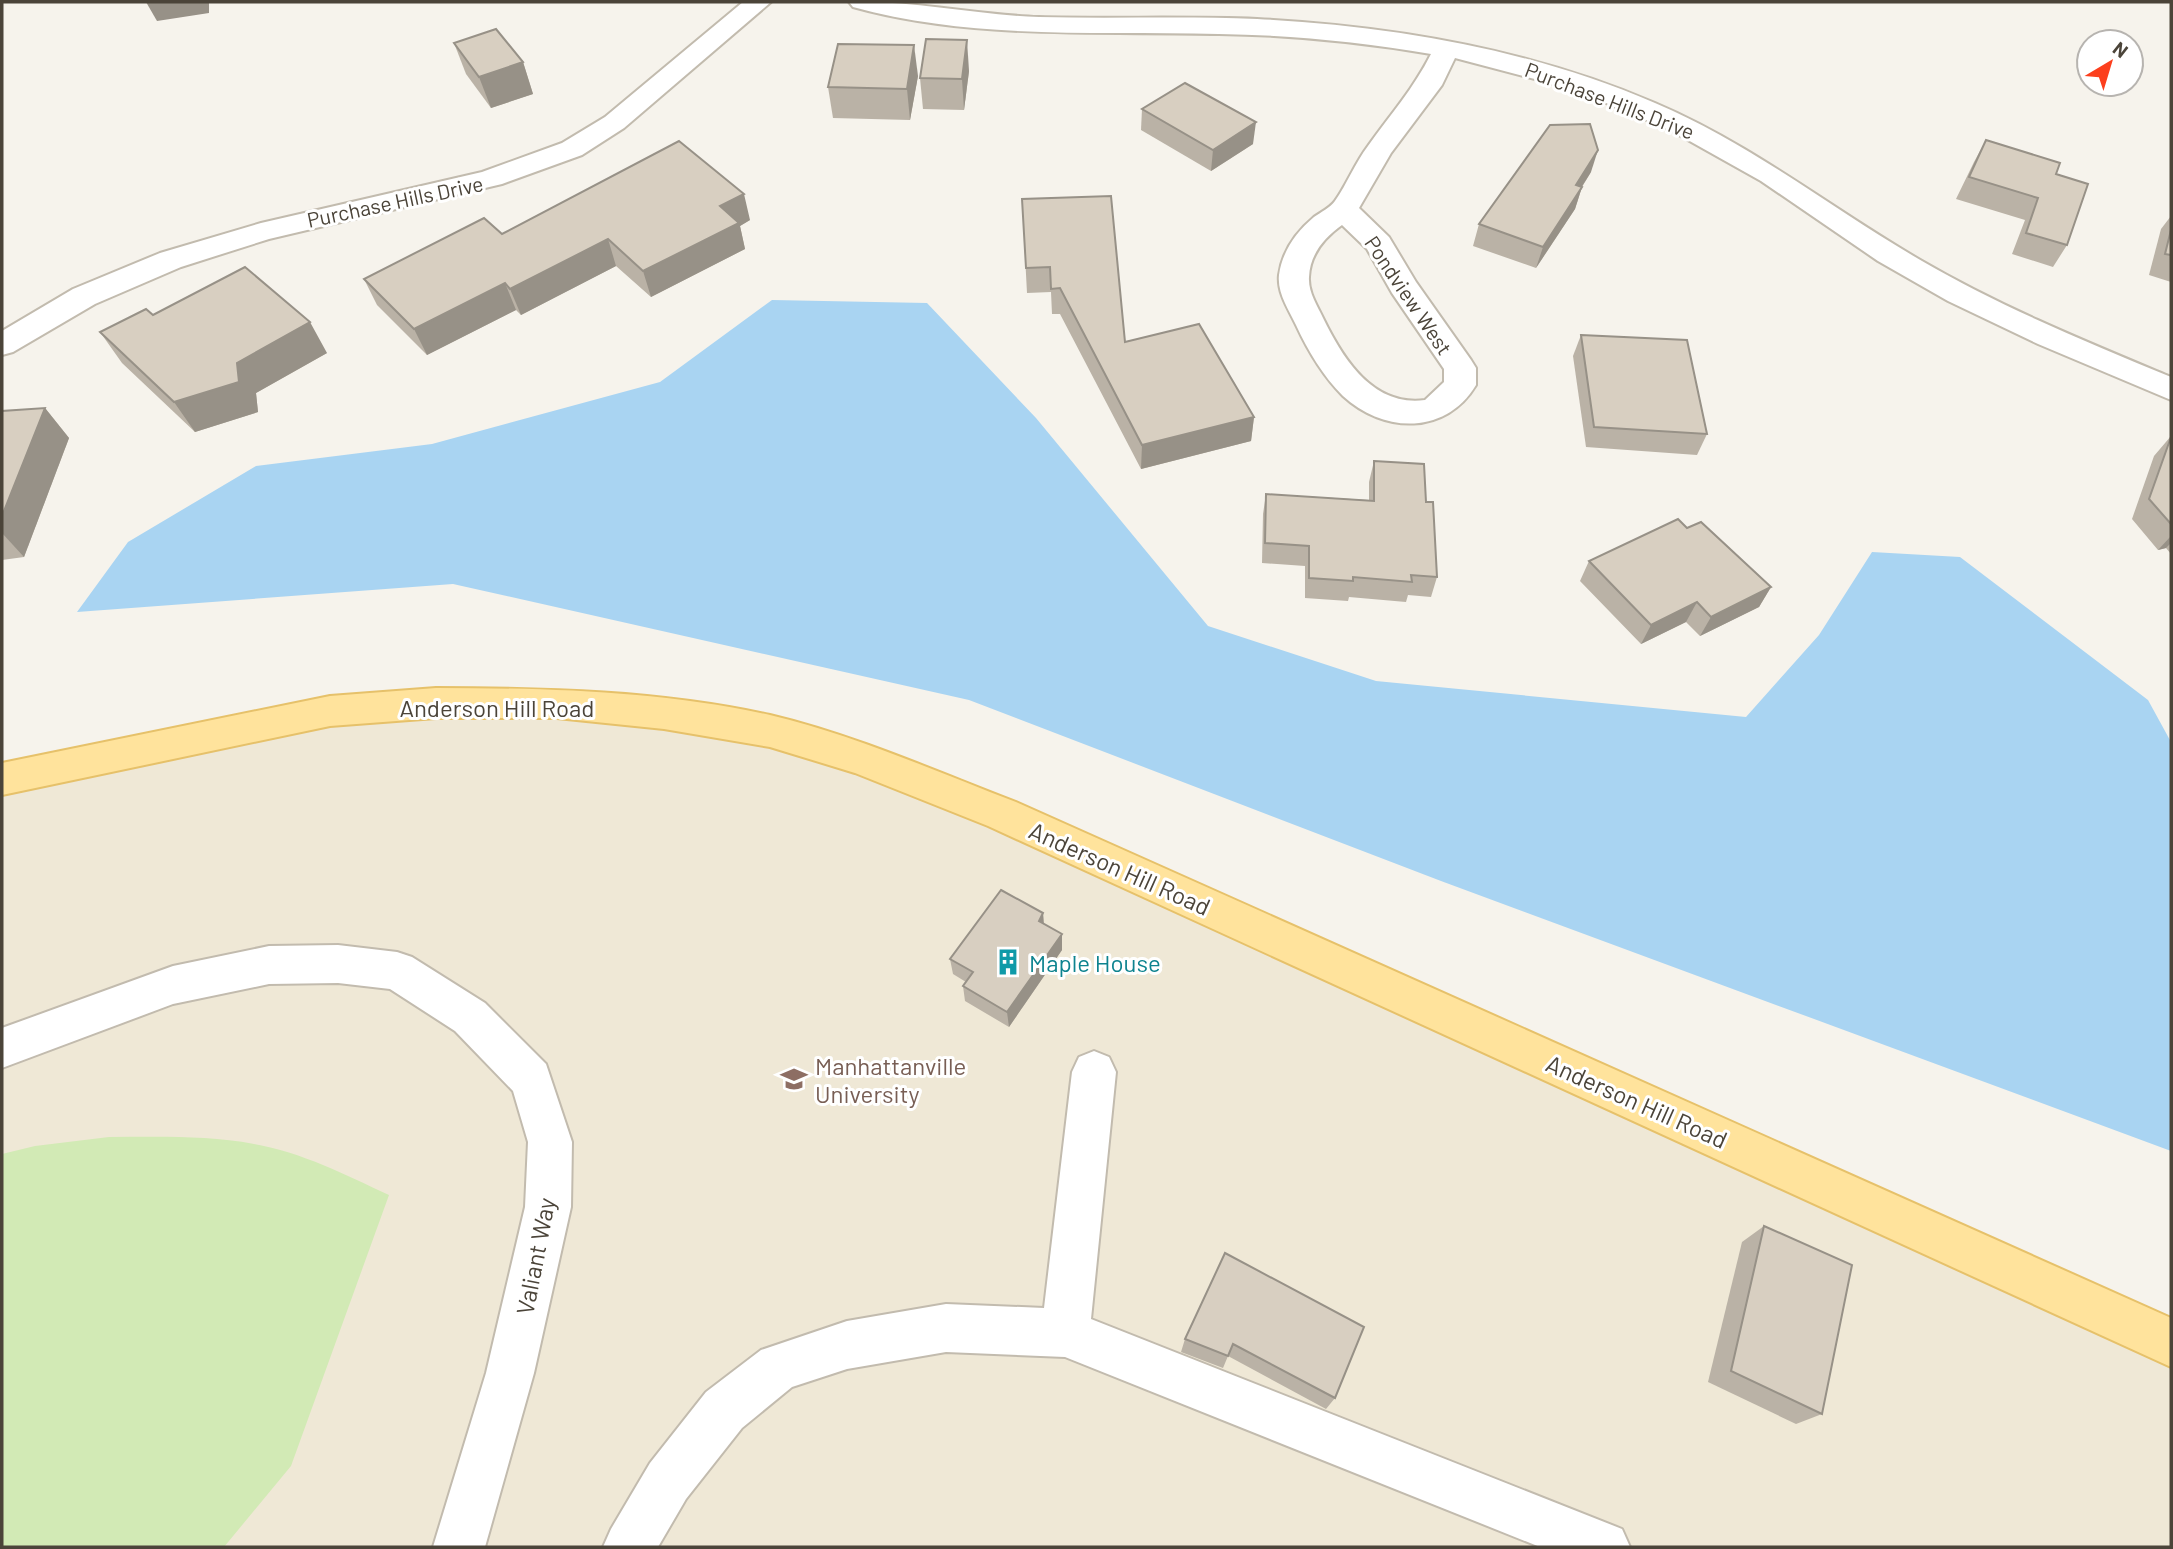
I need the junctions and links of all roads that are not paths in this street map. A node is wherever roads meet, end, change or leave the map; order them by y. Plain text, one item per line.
1 (758, 2) edge
2 (862, 2) edge
3 (1447, 48) junction
4 (1344, 210) junction
5 (2, 345) edge
6 (2171, 389) edge
7 (2, 779) edge
8 (2, 1048) edge
9 (1094, 1072) dead end
10 (1065, 1333) junction
11 (2171, 1343) edge
12 (459, 1547) edge
13 (629, 1547) edge
14 (1604, 1547) edge

1 - 5 street, Purchase Hills Drive
2 - 3 street, Purchase Hills Drive
3 - 4 street, Pondview West
3 - 6 street, Purchase Hills Drive
4 - 4 street, Pondview West
7 - 11 main road, Anderson Hill Road
8 - 12 street, Valiant Way
9 - 10 street
10 - 13 street
10 - 14 street

